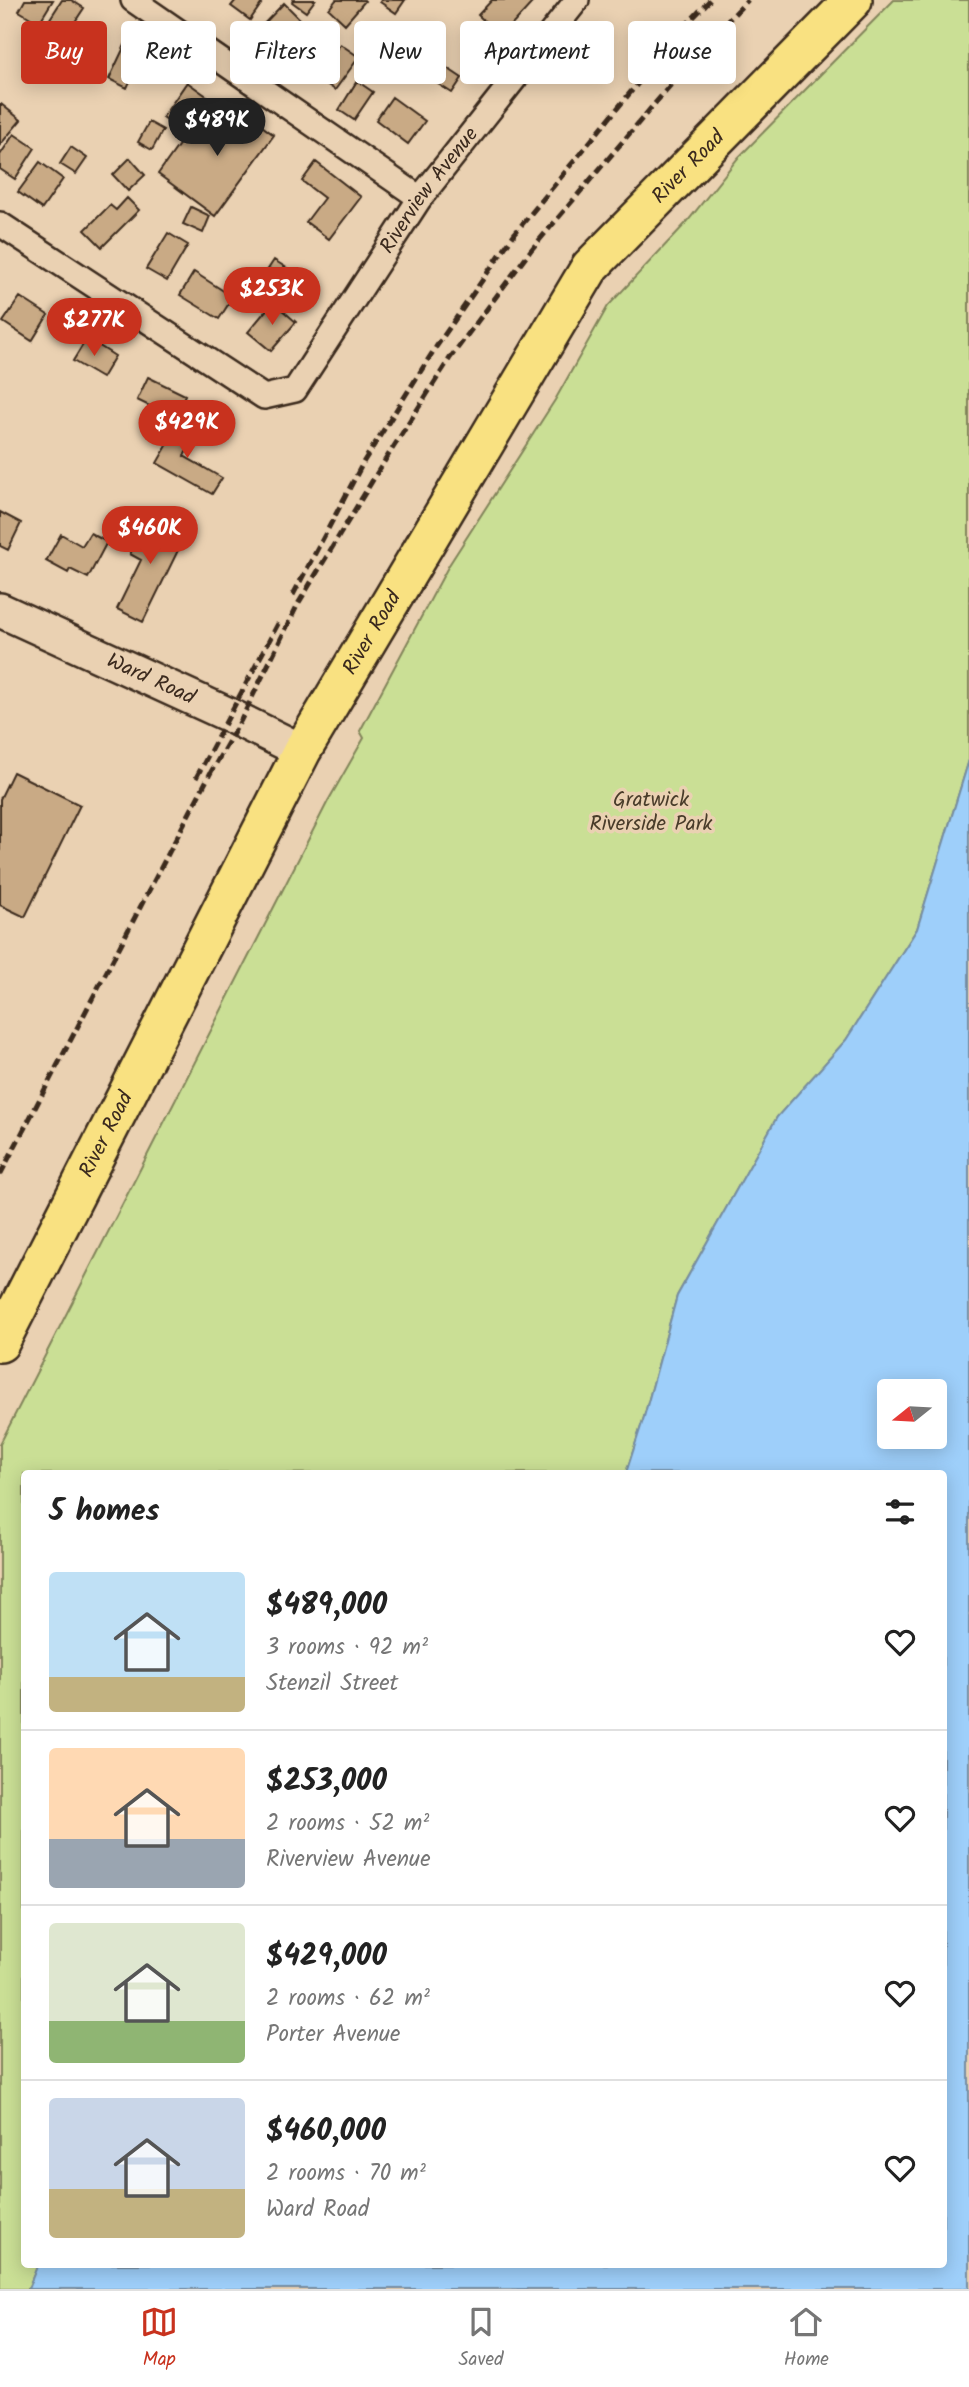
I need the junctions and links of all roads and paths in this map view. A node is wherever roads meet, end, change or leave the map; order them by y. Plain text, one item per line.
1 (134, 0) edge
2 (577, 0) edge
3 (853, 0) edge
4 (420, 198) junction
5 (0, 224) edge
6 (0, 610) edge
7 (303, 751) junction
8 (0, 1343) edge

1 - 4 street
2 - 4 street, Riverview Avenue
3 - 7 main road, River Road
4 - 5 street, Riverview Avenue
6 - 7 main road, Ward Road
7 - 8 main road, River Road

